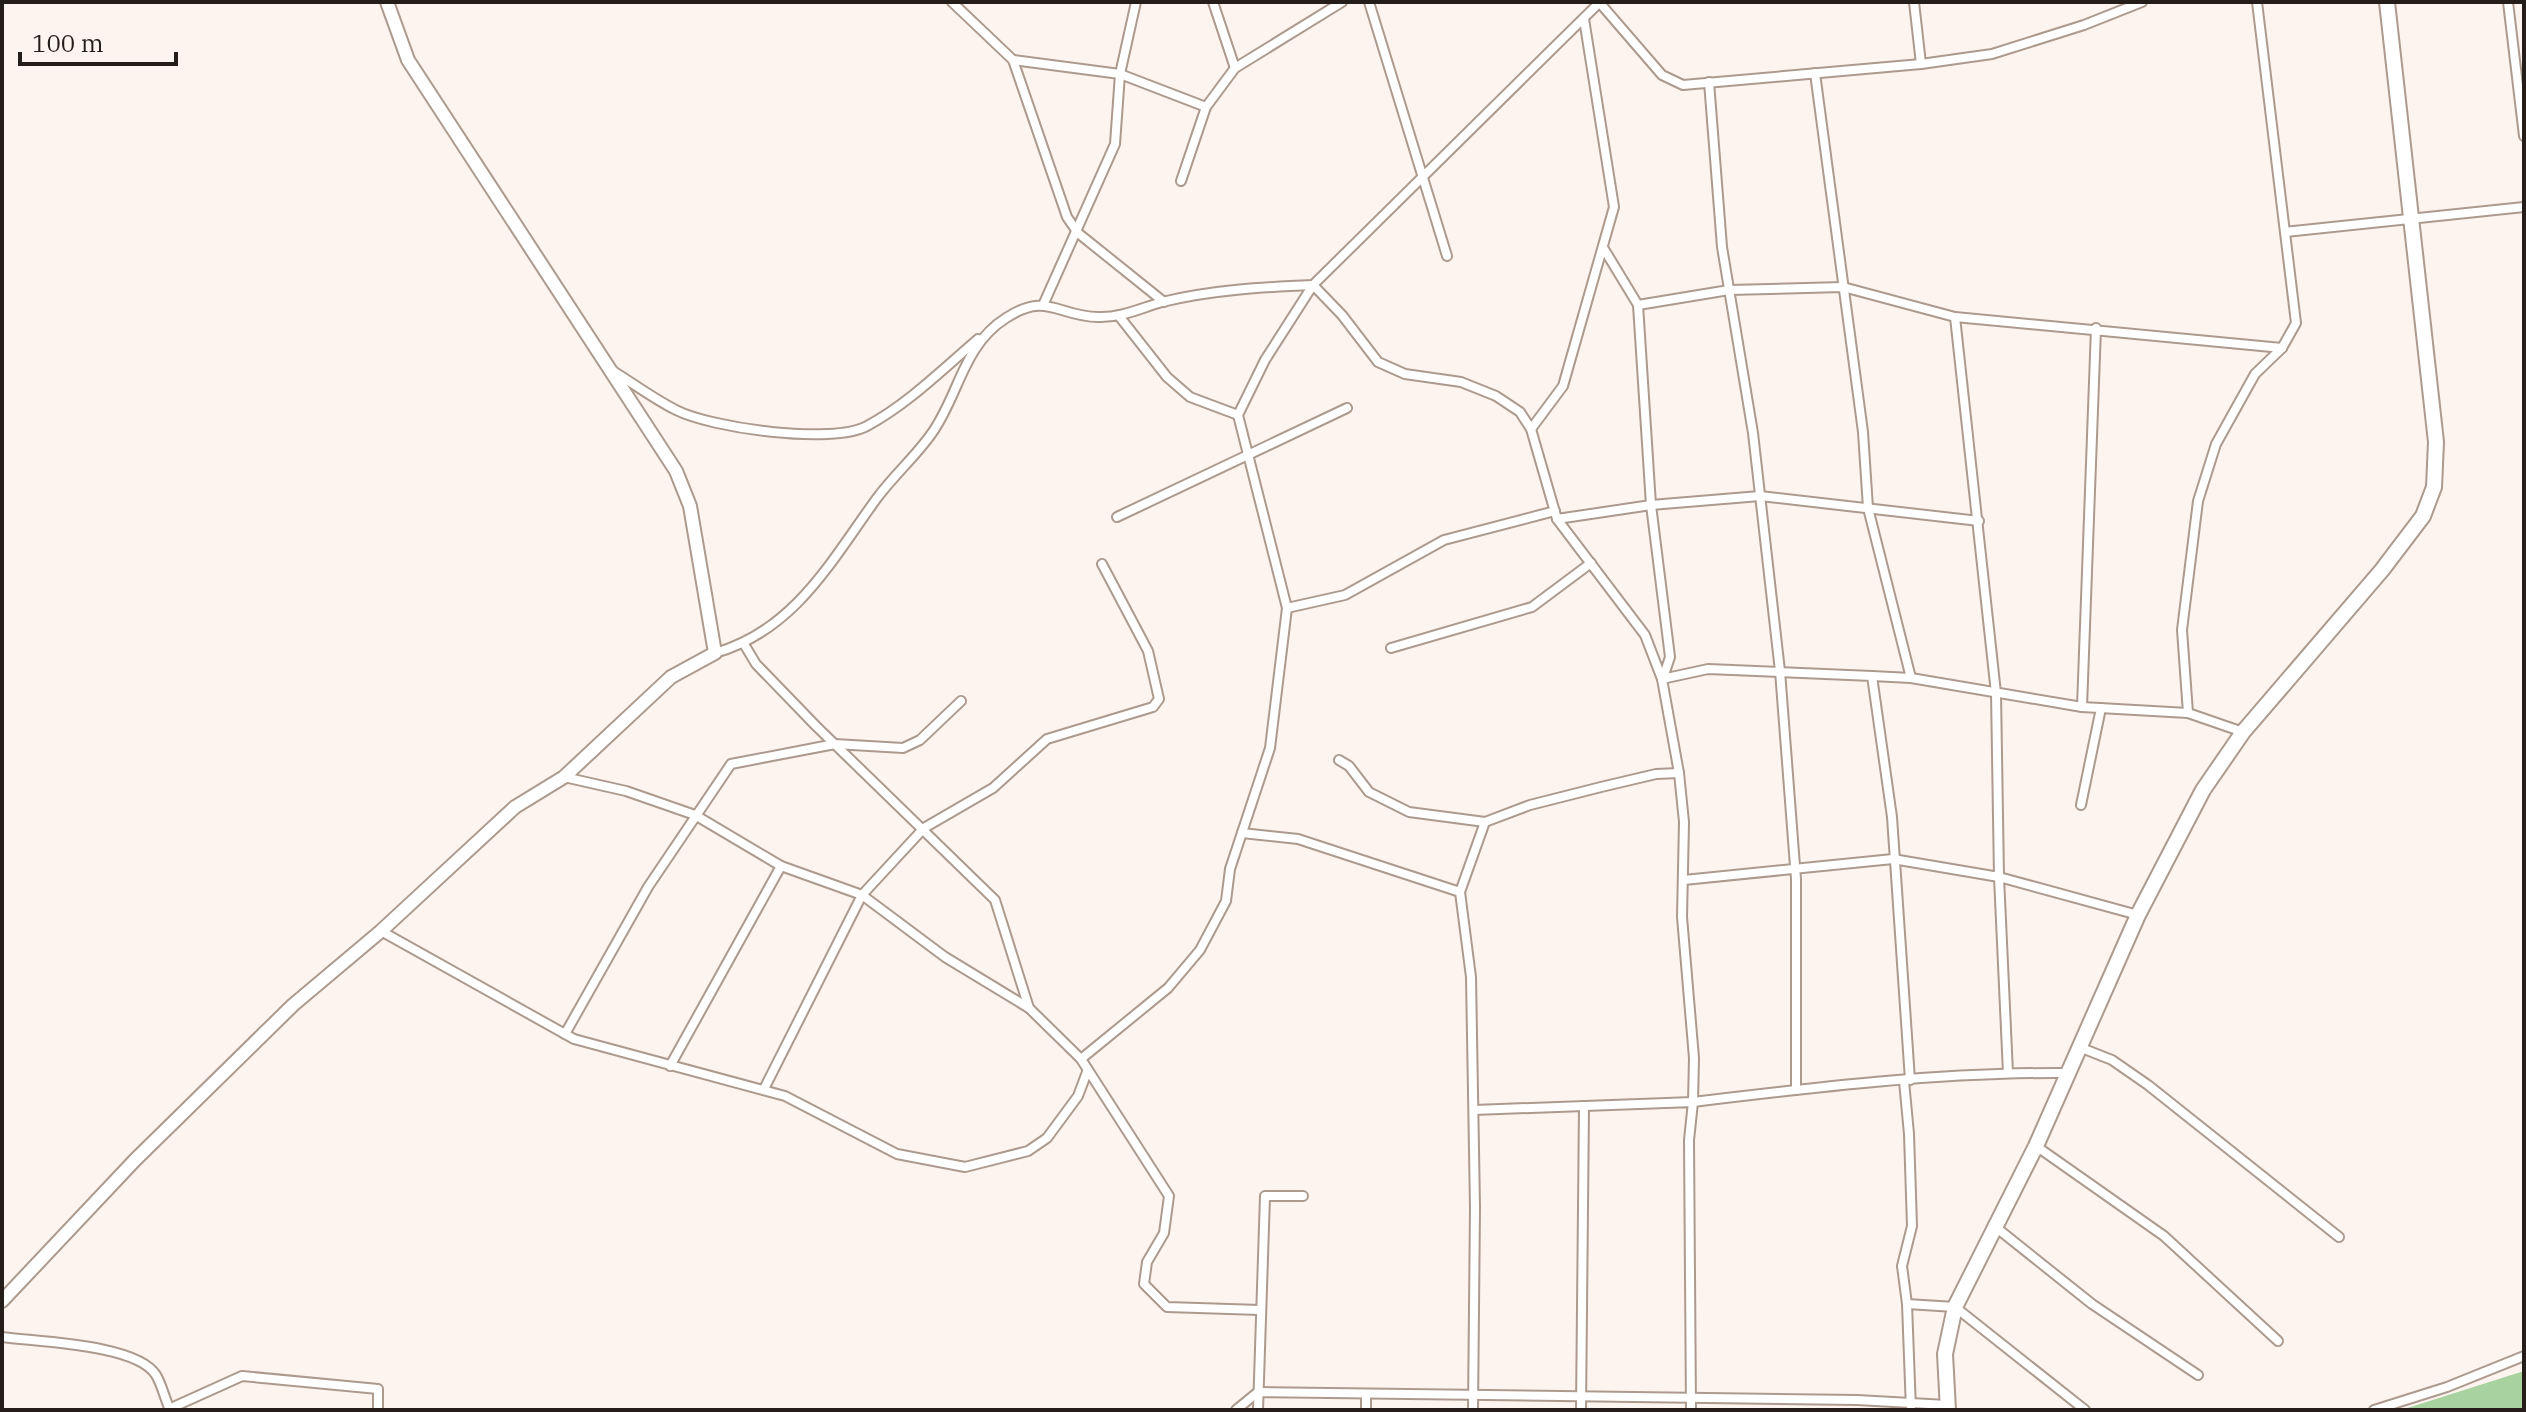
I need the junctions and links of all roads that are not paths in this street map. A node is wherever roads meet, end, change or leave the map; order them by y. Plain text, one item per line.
1 (387, 2) edge
2 (952, 2) edge
3 (1136, 2) edge
4 (1213, 2) edge
5 (1342, 2) edge
6 (1369, 2) edge
7 (1600, 2) edge
8 (1914, 2) edge
9 (2142, 2) edge
10 (2257, 2) edge
11 (2387, 2) edge
12 (2508, 2) edge
13 (1584, 19) junction
14 (1013, 60) junction
15 (1921, 64) junction
16 (1235, 68) junction
17 (1815, 73) junction
18 (1120, 74) junction
19 (1709, 82) junction
20 (1206, 107) junction
21 (2524, 136) edge
22 (1423, 180) junction
23 (1181, 181) dead end
24 (2524, 207) edge
25 (2411, 220) junction
26 (2285, 232) junction
27 (1078, 233) junction
28 (1604, 249) junction
29 (1447, 256) dead end
30 (1313, 285) junction
31 (1843, 287) junction
32 (1729, 290) junction
33 (1164, 302) junction
34 (1044, 303) junction
35 (1638, 305) junction
36 (1119, 316) junction
37 (1955, 317) junction
38 (2096, 328) junction
39 (986, 333) junction
40 (2282, 348) junction
41 (609, 369) junction
42 (1347, 408) dead end
43 (1238, 415) junction
44 (1531, 429) junction
45 (1251, 456) junction
46 (1760, 496) junction
47 (1651, 505) junction
48 (1868, 508) junction
49 (1556, 515) junction
50 (1117, 517) dead end
51 (1979, 521) junction
52 (1591, 563) junction
53 (1102, 564) dead end
54 (1287, 608) junction
55 (744, 644) junction
56 (1391, 648) dead end
57 (715, 653) junction
58 (1780, 671) junction
59 (1872, 676) junction
60 (1911, 678) junction
61 (1662, 679) junction
62 (1996, 693) junction
63 (961, 701) dead end
64 (2082, 707) junction
65 (2101, 708) junction
66 (2188, 713) junction
67 (2243, 732) junction
68 (835, 744) junction
69 (1339, 760) dead end
70 (1679, 773) junction
71 (564, 777) junction
72 (2081, 805) dead end
73 (695, 815) junction
74 (1485, 822) junction
75 (924, 828) junction
76 (1242, 833) junction
77 (1893, 859) junction
78 (781, 866) junction
79 (1795, 868) junction
80 (1999, 877) junction
81 (1684, 880) junction
82 (1460, 892) junction
83 (862, 895) junction
84 (2138, 915) junction
85 (381, 931) junction
86 (1029, 1008) junction
87 (565, 1034) junction
88 (2079, 1047) junction
89 (1081, 1059) junction
90 (670, 1066) junction
91 (1087, 1072) junction
92 (2008, 1073) junction
93 (2067, 1073) junction
94 (1907, 1080) junction
95 (764, 1089) junction
96 (1796, 1090) junction
97 (1693, 1102) junction
98 (1584, 1106) junction
99 (1474, 1110) junction
100 (2036, 1146) junction
101 (1303, 1196) dead end
102 (1993, 1225) junction
103 (2339, 1237) dead end
104 (2, 1301) edge
105 (1907, 1304) junction
106 (1955, 1307) junction
107 (1260, 1310) junction
108 (2, 1337) edge
109 (2278, 1341) dead end
110 (2524, 1356) edge
111 (2198, 1375) dead end
112 (1258, 1392) junction
113 (1366, 1395) junction
114 (1473, 1396) junction
115 (1581, 1397) junction
116 (1691, 1397) junction
117 (1857, 1400) junction
118 (1799, 1406) edge
119 (1911, 1407) edge
120 (1948, 1408) edge
121 (169, 1410) edge
122 (378, 1410) edge
123 (1236, 1410) edge
124 (1258, 1410) edge
125 (1366, 1410) edge
126 (1473, 1410) edge
127 (1581, 1410) edge
128 (1691, 1410) edge
129 (1850, 1410) edge
130 (2085, 1410) edge
131 (2374, 1410) edge

1 - 41 street
2 - 14 street
3 - 18 street
4 - 16 street
5 - 16 street
6 - 22 street
7 - 13 street
7 - 19 street
8 - 15 street
9 - 15 street
10 - 26 street
11 - 25 main road
12 - 21 street
13 - 22 street
13 - 28 street
14 - 18 street
14 - 27 street
15 - 17 street
16 - 20 street
17 - 19 street
17 - 31 street
18 - 20 street
18 - 27 street
19 - 32 street
20 - 23 street
22 - 29 street
22 - 30 street
24 - 25 street
25 - 26 street
25 - 67 main road
26 - 40 street
27 - 33 street
27 - 34 street
28 - 35 street
28 - 44 street
30 - 33 street
30 - 43 street
30 - 44 street
31 - 32 street
31 - 37 street
31 - 48 street
32 - 35 street
32 - 46 street
33 - 36 street
34 - 36 street
34 - 39 street
35 - 47 street
36 - 43 street
37 - 38 street
37 - 51 street
38 - 40 street
38 - 64 street
39 - 41 street
39 - 55 street
40 - 66 street
41 - 57 street
42 - 45 street
43 - 45 street
44 - 49 street
45 - 50 street
45 - 54 street
46 - 47 street
46 - 48 street
46 - 58 street
47 - 49 street
47 - 61 street
48 - 51 street
48 - 60 street
49 - 52 street
49 - 54 street
51 - 62 street
52 - 56 street
52 - 61 street
53 - 75 street
54 - 76 street
55 - 57 street
55 - 68 street
57 - 71 street
58 - 59 street
58 - 61 street
58 - 79 street
59 - 60 street
59 - 77 street
60 - 62 street
61 - 70 street
62 - 64 street
62 - 80 street
63 - 68 street
64 - 65 street
65 - 66 street
65 - 72 street
66 - 67 street
67 - 84 main road
68 - 73 street
68 - 75 street
69 - 74 street
70 - 74 street
70 - 81 street
71 - 73 street
71 - 85 street
73 - 78 street
73 - 87 street
74 - 82 street
75 - 83 street
75 - 86 street
76 - 82 street
76 - 89 street
77 - 79 street
77 - 80 street
77 - 94 street
78 - 83 street
78 - 90 street
79 - 81 street
79 - 96 street
80 - 84 street
80 - 92 street
81 - 97 street
82 - 99 street
83 - 86 street
83 - 95 street
84 - 88 main road
85 - 87 street
85 - 104 street
86 - 89 street
87 - 90 street
88 - 93 main road
88 - 103 street
89 - 91 street
90 - 95 street
91 - 95 street
91 - 107 street
92 - 93 street
92 - 94 street
93 - 100 main road
94 - 96 street
94 - 105 street
96 - 97 street
97 - 98 street
97 - 116 street
98 - 99 street
98 - 115 street
99 - 114 street
100 - 102 main road
100 - 109 street
101 - 107 street
102 - 106 main road
102 - 111 street
105 - 106 street
105 - 119 street
106 - 120 main road
106 - 130 street
107 - 112 street
108 - 121 street
110 - 131 street
112 - 113 street
112 - 123 street
112 - 124 street
113 - 114 street
113 - 125 street
114 - 115 street
114 - 126 street
115 - 116 street
115 - 127 street
116 - 118 street
116 - 128 street
117 - 118 street
117 - 119 street
117 - 129 street
119 - 120 street
121 - 122 street

